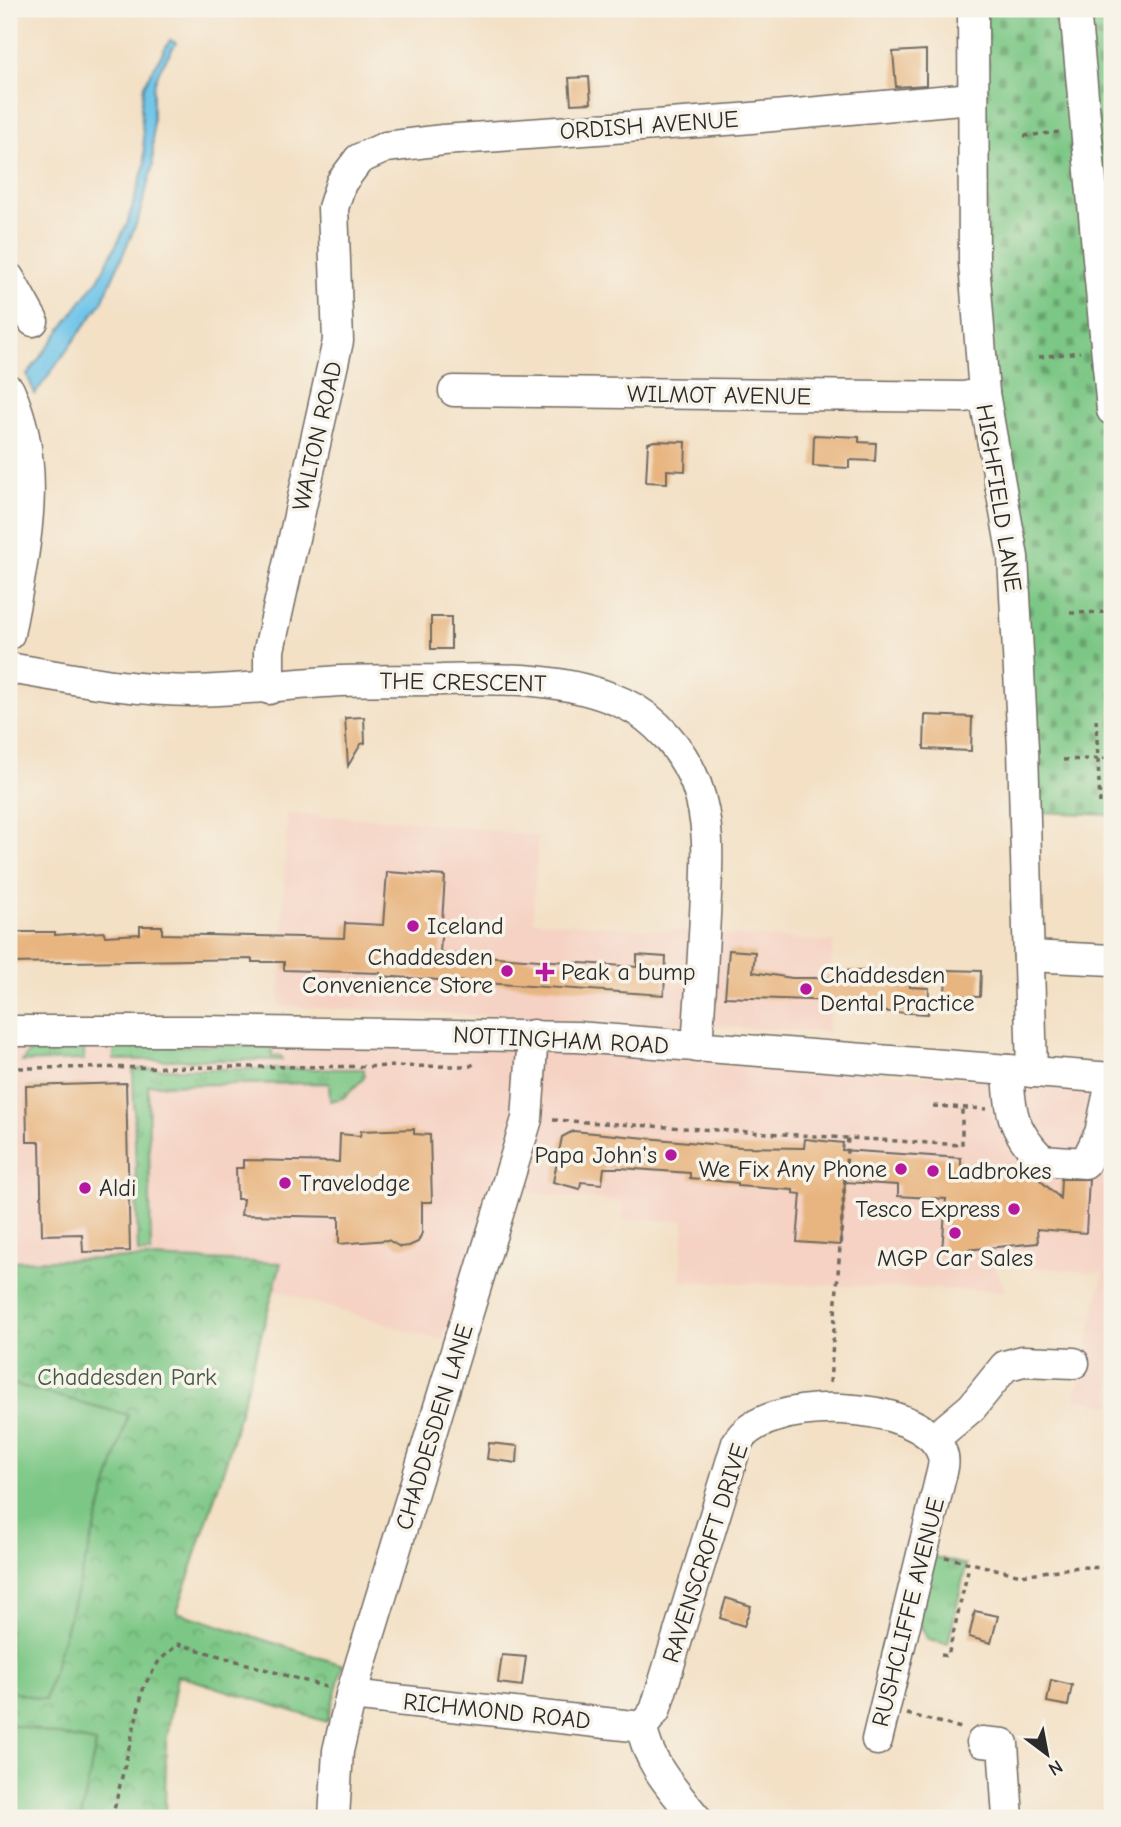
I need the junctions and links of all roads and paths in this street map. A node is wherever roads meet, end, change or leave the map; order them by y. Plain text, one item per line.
1 (973, 9) edge
2 (1074, 9) edge
3 (972, 99) junction
4 (1086, 130) junction
5 (1024, 136) dead end
6 (1112, 162) edge
7 (341, 183) joint
8 (1091, 186) junction
9 (9, 278) edge
10 (33, 321) dead end
11 (1107, 349) junction
12 (1039, 357) dead end
13 (9, 390) edge
14 (454, 391) dead end
15 (984, 394) junction
16 (1112, 410) edge
17 (1112, 612) edge
18 (1070, 613) dead end
19 (9, 634) edge
20 (9, 668) edge
21 (269, 689) junction
22 (1096, 719) dead end
23 (1098, 758) junction
24 (1112, 758) edge
25 (1063, 760) dead end
26 (1100, 803) dead end
27 (1029, 956) junction
28 (1112, 960) edge
29 (9, 1031) edge
30 (533, 1035) junction
31 (697, 1047) junction
32 (483, 1060) dead end
33 (9, 1068) edge
34 (1020, 1071) junction
35 (1112, 1078) edge
36 (933, 1106) dead end
37 (962, 1108) junction
38 (1010, 1111) junction
39 (527, 1119) junction
40 (848, 1138) junction
41 (1074, 1363) dead end
42 (828, 1410) junction
43 (934, 1438) junction
44 (923, 1552) junction
45 (969, 1566) dead end
46 (1112, 1568) edge
47 (941, 1655) dead end
48 (351, 1695) junction
49 (885, 1709) junction
50 (642, 1727) junction
51 (877, 1740) dead end
52 (982, 1742) joint
53 (112, 1818) edge
54 (334, 1818) edge
55 (696, 1818) edge
56 (1007, 1818) edge

1 - 3 street, HIGHFIELD LANE
2 - 4 street
3 - 7 street, ORDISH AVENUE
3 - 15 street, HIGHFIELD LANE
4 - 5 path
4 - 8 street
6 - 8 street
7 - 21 street, WALTON ROAD
8 - 11 street
9 - 10 street
11 - 12 path
11 - 16 street
13 - 19 street
14 - 15 street, WILMOT AVENUE
15 - 27 street, HIGHFIELD LANE
17 - 18 path
20 - 21 street, THE CRESCENT
21 - 31 street, THE CRESCENT
22 - 23 path
23 - 24 path
23 - 25 path
23 - 26 path
27 - 28 street
27 - 34 street, HIGHFIELD LANE
29 - 30 street, NOTTINGHAM ROAD
30 - 31 street, NOTTINGHAM ROAD
30 - 39 street, CHADDESDEN LANE
31 - 34 street, NOTTINGHAM ROAD
32 - 33 path
34 - 35 street, NOTTINGHAM ROAD
34 - 38 street, HIGHFIELD LANE
35 - 38 street
36 - 37 path
37 - 38 path
37 - 40 path
39 - 40 path
39 - 48 street, CHADDESDEN LANE
40 - 42 path
41 - 43 street
42 - 43 street, RAVENSCROFT DRIVE
42 - 50 street, RAVENSCROFT DRIVE
43 - 44 street, RUSHCLIFFE AVENUE
44 - 46 path
44 - 49 street, RUSHCLIFFE AVENUE
45 - 47 path
48 - 50 street, RICHMOND ROAD
48 - 53 path
48 - 54 street, CHADDESDEN LANE
49 - 51 street, RUSHCLIFFE AVENUE
49 - 52 path
50 - 55 street
52 - 56 street

